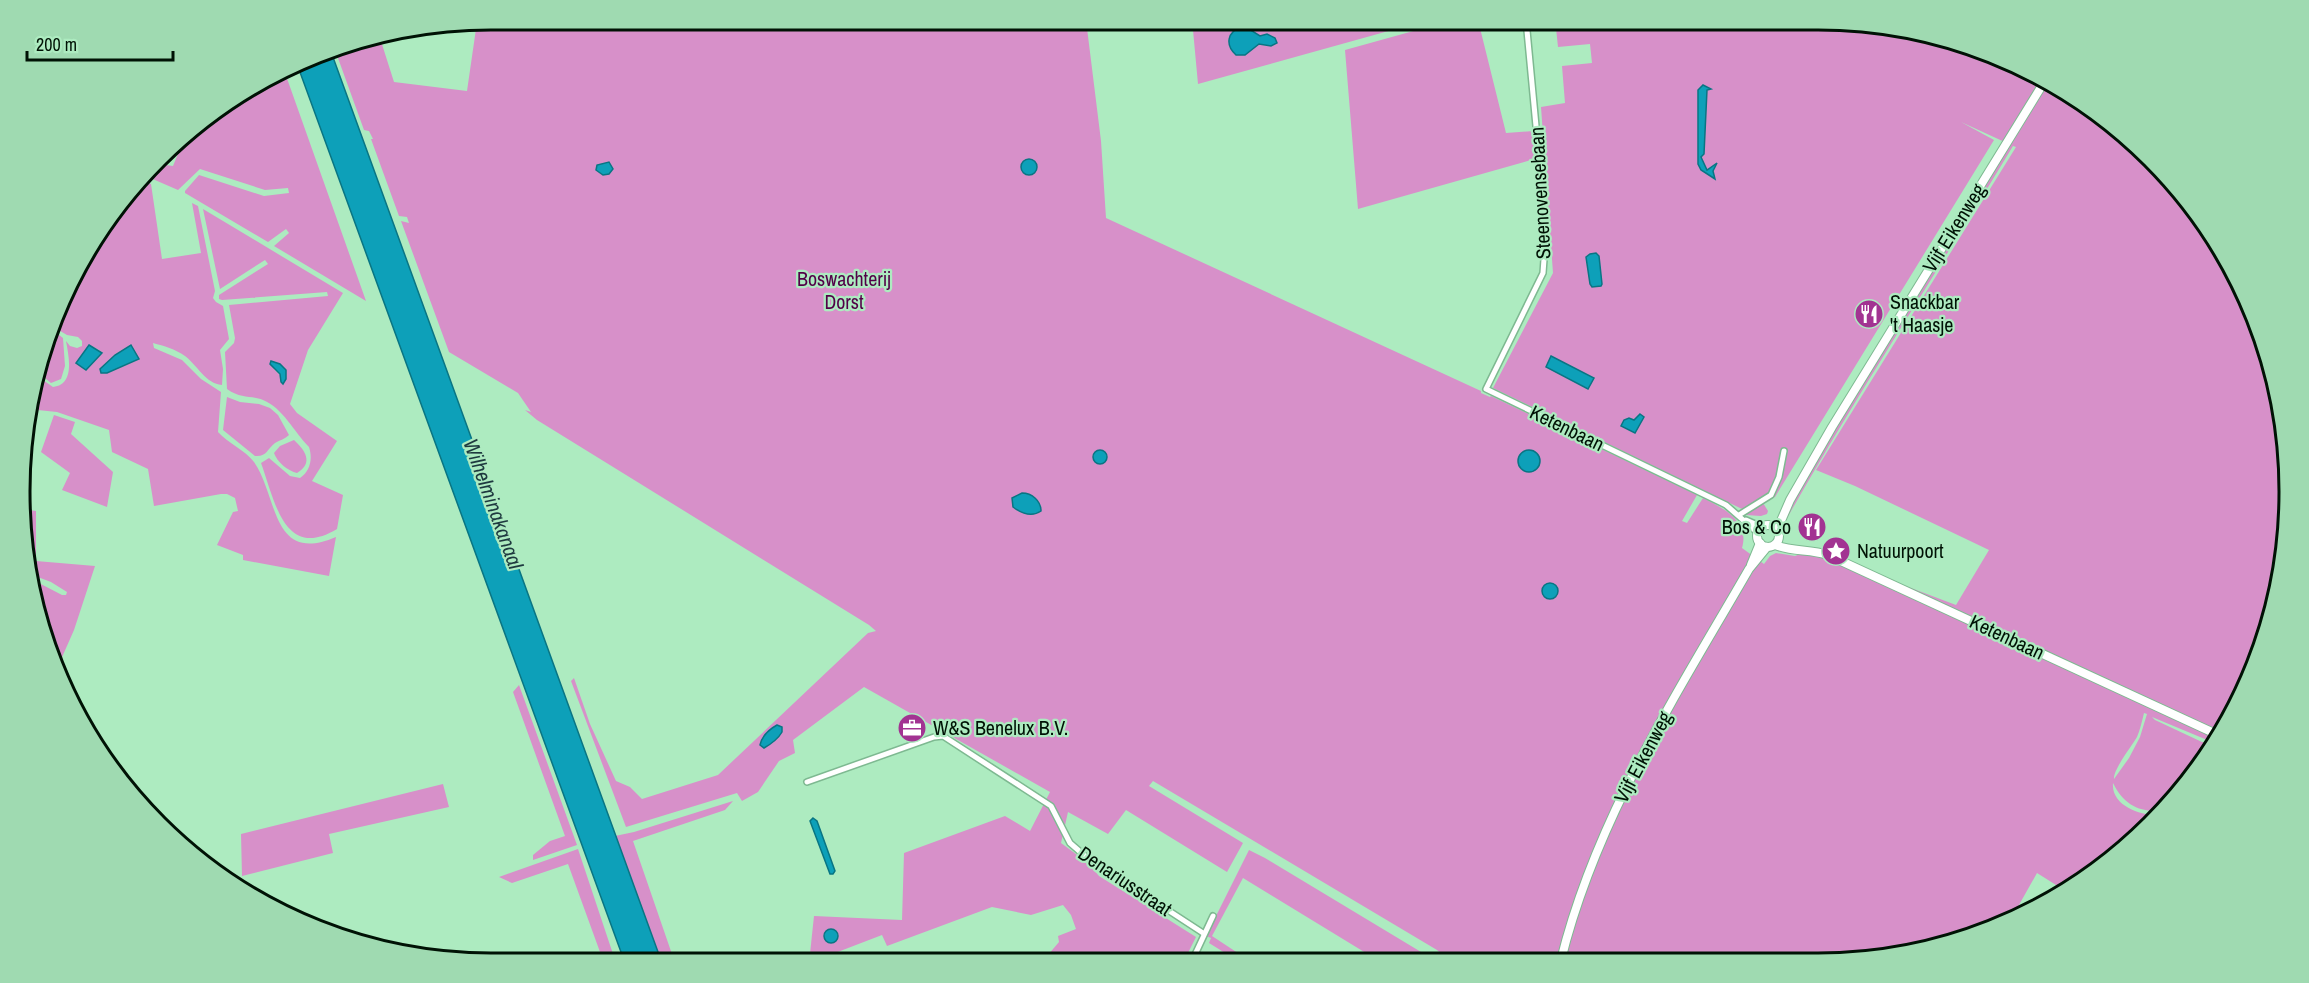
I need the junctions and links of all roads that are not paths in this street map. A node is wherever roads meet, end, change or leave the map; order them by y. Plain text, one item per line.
1 (1527, 30) edge
2 (2041, 88) edge
3 (1486, 389) joint
4 (1784, 450) dead end
5 (1740, 517) junction
6 (1768, 536) junction
7 (2211, 732) edge
8 (807, 782) dead end
9 (1213, 916) dead end
10 (1203, 933) junction
11 (1195, 953) edge
12 (1563, 953) edge

1 - 3 street, Steenovensebaan
2 - 6 main road, Vijf Eikenweg
3 - 5 street, Ketenbaan
4 - 5 street
5 - 6 street, Ketenbaan
6 - 7 main road, Ketenbaan
6 - 12 main road, Vijf Eikenweg
8 - 10 street, Denariusstraat
9 - 10 street
10 - 11 street

